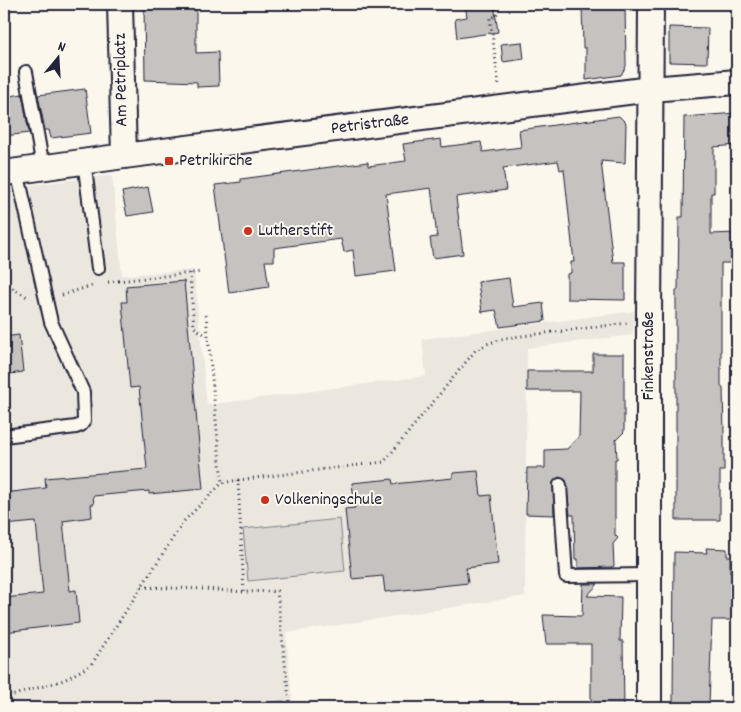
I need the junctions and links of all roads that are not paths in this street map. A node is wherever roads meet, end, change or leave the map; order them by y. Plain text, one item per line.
1 (120, 4) edge
2 (651, 4) edge
3 (26, 72) dead end
4 (737, 82) edge
5 (651, 89) junction
6 (124, 156) junction
7 (84, 162) junction
8 (43, 167) junction
9 (10, 172) edge
10 (98, 268) dead end
11 (4, 436) edge
12 (560, 485) dead end
13 (649, 575) junction
14 (649, 708) edge

1 - 6 street, Am Petriplatz
2 - 5 street, Finkenstraße
3 - 8 lane
4 - 5 street, Petristraße
5 - 6 street, Petristraße
5 - 13 street, Finkenstraße
6 - 7 street, Petristraße
7 - 8 street, Petristraße
7 - 10 lane
8 - 9 street, Petristraße
9 - 11 lane
12 - 13 lane
13 - 14 street, Finkenstraße

